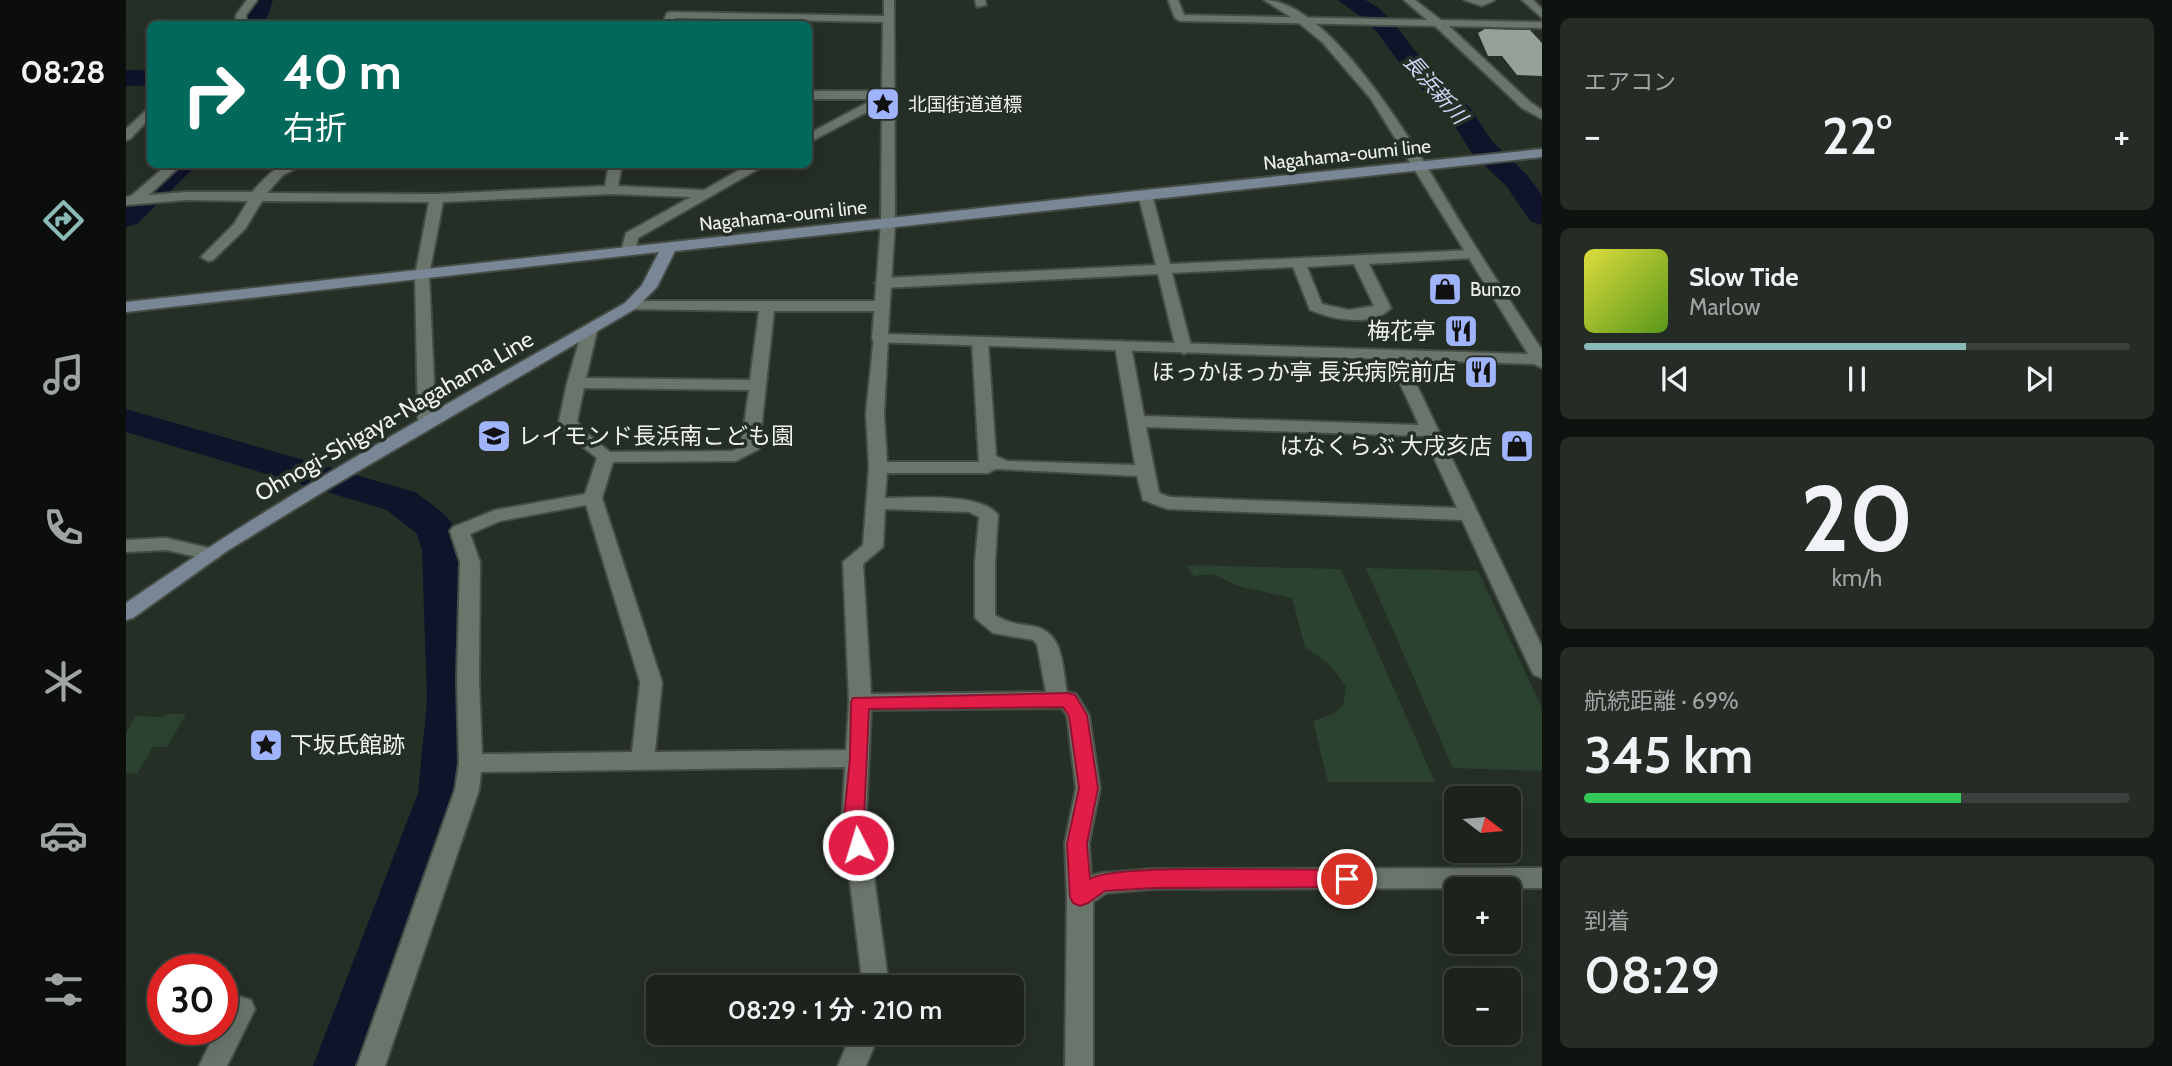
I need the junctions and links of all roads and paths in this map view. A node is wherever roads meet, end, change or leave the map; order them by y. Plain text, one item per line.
1 (244, 0) edge
2 (252, 0) edge
3 (890, 0) edge
4 (1173, 0) edge
5 (1269, 0) edge
6 (1409, 0) edge
7 (1469, 0) edge
8 (1490, 0) edge
9 (1527, 0) edge
10 (1542, 15) edge
11 (889, 19) junction
12 (241, 20) edge
13 (1305, 20) junction
14 (668, 21) edge
15 (1436, 24) junction
16 (1542, 25) edge
17 (812, 95) edge
18 (888, 95) junction
19 (147, 114) edge
20 (1542, 115) edge
21 (812, 125) edge
22 (835, 125) junction
23 (126, 136) edge
24 (812, 137) edge
25 (1542, 153) edge
26 (1419, 166) junction
27 (172, 168) edge
28 (288, 168) edge
29 (614, 168) edge
30 (754, 168) edge
31 (611, 190) junction
32 (706, 194) junction
33 (1144, 194) junction
34 (257, 196) junction
35 (438, 198) junction
36 (139, 199) edge
37 (888, 223) junction
38 (630, 244) junction
39 (669, 247) junction
40 (1474, 254) junction
41 (208, 257) dead end
42 (1359, 259) junction
43 (1297, 262) junction
44 (1163, 269) junction
45 (422, 275) junction
46 (883, 283) junction
47 (631, 306) junction
48 (882, 306) junction
49 (126, 307) edge
50 (767, 308) junction
51 (589, 331) junction
52 (880, 339) junction
53 (980, 342) junction
54 (1123, 346) junction
55 (1184, 349) junction
56 (1395, 355) junction
57 (1541, 361) edge
58 (575, 383) junction
59 (757, 385) junction
60 (1136, 422) junction
61 (427, 423) junction
62 (1432, 431) junction
63 (606, 457) junction
64 (987, 459) junction
65 (878, 467) junction
66 (1146, 471) junction
67 (593, 498) junction
68 (877, 503) junction
69 (1469, 514) junction
70 (126, 546) edge
71 (211, 554) junction
72 (126, 613) edge
73 (1542, 670) edge
74 (1058, 699) junction
75 (860, 702) junction
76 (859, 758) junction
77 (643, 760) junction
78 (471, 763) junction
79 (1542, 878) edge
80 (1080, 897) junction
81 (874, 975) edge
82 (240, 1009) dead end
83 (861, 1045) edge
84 (213, 1066) edge
85 (371, 1066) edge
86 (852, 1066) edge
87 (1079, 1066) edge

1 - 12 street
2 - 12 street
3 - 11 street
4 - 13 street
5 - 13 street
6 - 15 street
7 - 8 street
9 - 10 street
11 - 14 street
11 - 18 street
13 - 15 street
13 - 26 street
15 - 16 street
15 - 20 street
17 - 18 street
18 - 22 street
18 - 37 street
19 - 23 street
21 - 22 street
22 - 24 street
25 - 26 main road, Nagahama-oumi line
26 - 33 main road, Nagahama-oumi line
26 - 40 street
27 - 36 street
28 - 34 street
29 - 31 street
30 - 32 street
31 - 32 street
31 - 35 street
32 - 38 street
33 - 37 main road, Nagahama-oumi line
33 - 44 street
34 - 35 street
34 - 36 street
34 - 41 street
35 - 45 street
37 - 39 main road, Nagahama-oumi line
37 - 46 street
38 - 39 main road, Nagahama-oumi line
38 - 45 main road, Nagahama-oumi line
39 - 47 main road, Ohnogi-Shigaya-Nagahama Line
40 - 42 street
40 - 57 street
42 - 43 street
42 - 43 street
43 - 44 street
44 - 46 street
44 - 55 street
45 - 49 main road, Nagahama-oumi line
45 - 61 street
46 - 48 street
47 - 50 street
47 - 51 main road, Ohnogi-Shigaya-Nagahama Line
48 - 50 street
48 - 52 street
50 - 59 street
51 - 58 street
51 - 61 main road, Ohnogi-Shigaya-Nagahama Line
52 - 53 street
52 - 65 street
53 - 54 street
53 - 64 street
54 - 55 street
54 - 60 street
55 - 56 street
56 - 57 street
56 - 62 street
58 - 59 street
58 - 63 street
59 - 63 street
60 - 62 street
60 - 66 street
61 - 71 main road, Ohnogi-Shigaya-Nagahama Line
62 - 69 street
63 - 67 street
64 - 65 street
64 - 66 street
65 - 68 street
66 - 69 street
67 - 77 street
67 - 78 street
68 - 74 street
68 - 75 street
69 - 73 street
70 - 71 street
71 - 72 main road, Ohnogi-Shigaya-Nagahama Line
74 - 75 street
74 - 80 street
75 - 76 street
76 - 77 street
76 - 81 street
77 - 78 street
78 - 85 street
79 - 80 street
80 - 87 street
82 - 84 street
83 - 86 street

